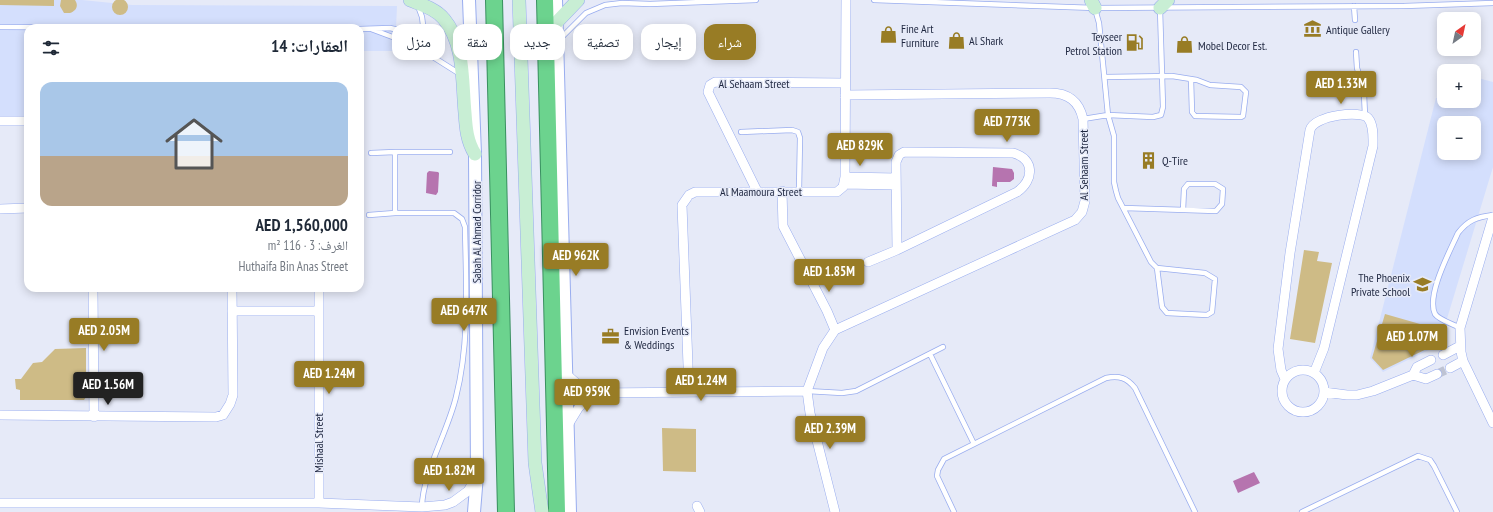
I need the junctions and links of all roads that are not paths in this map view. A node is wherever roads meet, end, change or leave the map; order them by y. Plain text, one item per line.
1 (469, 0) edge
2 (494, 0) edge
3 (519, 0) edge
4 (546, 0) edge
5 (556, 0) edge
6 (578, 0) edge
7 (756, 0) edge
8 (846, 0) edge
9 (874, 0) edge
10 (413, 1) edge
11 (1093, 4) edge
12 (1164, 4) edge
13 (1493, 4) edge
14 (1354, 6) junction
15 (1355, 20) dead end
16 (556, 22) joint
17 (0, 27) edge
18 (24, 27) edge
19 (364, 29) edge
20 (371, 29) junction
21 (565, 34) edge
22 (1356, 52) dead end
23 (557, 60) edge
24 (462, 75) junction
25 (1162, 76) junction
26 (1105, 77) junction
27 (1191, 79) junction
28 (845, 83) junction
29 (1362, 84) dead end
30 (1364, 94) dead end
31 (845, 95) junction
32 (1108, 115) junction
33 (1365, 116) junction
34 (1083, 119) junction
35 (0, 121) edge
36 (24, 121) edge
37 (740, 132) dead end
38 (371, 152) dead end
39 (395, 152) junction
40 (450, 152) dead end
41 (475, 154) junction
42 (845, 180) junction
43 (896, 181) junction
44 (782, 191) junction
45 (799, 191) junction
46 (757, 192) junction
47 (24, 208) edge
48 (1124, 208) junction
49 (0, 209) edge
50 (1183, 210) junction
51 (396, 213) junction
52 (369, 215) dead end
53 (1493, 216) edge
54 (1490, 237) edge
55 (897, 250) junction
56 (868, 262) dead end
57 (1157, 268) junction
58 (93, 292) edge
59 (232, 292) edge
60 (319, 292) edge
61 (232, 311) junction
62 (318, 311) junction
63 (1460, 328) junction
64 (835, 330) junction
65 (1460, 346) junction
66 (943, 347) dead end
67 (930, 354) junction
68 (1443, 355) dead end
69 (1431, 360) dead end
70 (1463, 361) junction
71 (1450, 368) tunnel mouth
72 (1314, 373) junction
73 (1437, 374) tunnel mouth
74 (567, 375) junction
75 (1413, 375) junction
76 (1285, 379) junction
77 (807, 391) junction
78 (689, 392) junction
79 (1324, 392) junction
80 (595, 393) junction
81 (1493, 401) edge
82 (1484, 405) junction
83 (0, 415) edge
84 (94, 417) junction
85 (1493, 423) edge
86 (568, 425) junction
87 (974, 444) junction
88 (477, 475) junction
89 (0, 502) edge
90 (318, 503) junction
91 (126, 507) edge
92 (423, 510) edge
93 (474, 512) edge
94 (506, 512) edge
95 (542, 512) edge
96 (557, 512) edge
97 (570, 512) edge
98 (834, 512) edge
99 (954, 512) edge
100 (1195, 512) edge
101 (1302, 512) edge
102 (1457, 512) edge

1 - 41 street, Sabah Al Ahmad Corridor
2 - 94 highway, Sabah Al Ahmad Corridor
3 - 95 main road
4 - 96 highway
5 - 16 street
6 - 16 main road
7 - 21 lane
8 - 28 street
9 - 11 lane
10 - 20 lane
10 - 24 main road
11 - 12 lane
11 - 26 lane
12 - 14 lane
12 - 25 lane
13 - 14 lane
14 - 15 lane
17 - 18 lane
19 - 20 lane
20 - 24 lane
22 - 29 lane
23 - 74 street
24 - 41 main road
25 - 26 lane
25 - 27 lane
25 - 32 lane
26 - 32 lane
27 - 27 lane
28 - 31 street
28 - 46 street, Al Sehaam Street
30 - 33 lane
31 - 34 street, Al Sehaam Street
31 - 42 street
32 - 34 lane
32 - 48 lane
33 - 72 street
33 - 76 street
34 - 64 street, Al Sehaam Street
35 - 36 street
37 - 45 lane
38 - 39 lane
39 - 40 lane
39 - 51 lane
41 - 88 street, Sabah Al Ahmad Corridor
42 - 43 street
42 - 45 street, Al Maamoura Street
43 - 55 street
43 - 55 street
44 - 45 street, Al Maamoura Street
44 - 46 street, Al Maamoura Street
44 - 64 street
46 - 78 street, Al Maamoura Street
47 - 49 street
48 - 50 lane
48 - 57 lane
50 - 50 lane
51 - 52 lane
51 - 92 lane
53 - 54 street
53 - 63 lane
54 - 63 street
55 - 56 street
57 - 57 lane
58 - 84 street
59 - 61 street
60 - 62 street, Mishaal Street
61 - 62 street
61 - 84 street
62 - 90 street, Mishaal Street
63 - 65 street
64 - 77 street
65 - 68 street
65 - 70 street
66 - 67 lane
67 - 77 lane
67 - 87 lane
69 - 75 street
70 - 71 street
70 - 82 street
72 - 76 street
72 - 79 street
73 - 75 street
74 - 80 street
74 - 86 street
75 - 79 street
76 - 79 street
77 - 78 street
77 - 98 street
78 - 80 street
80 - 86 street
81 - 82 street
82 - 85 street
83 - 84 street
86 - 97 street
87 - 99 lane
87 - 100 lane
88 - 92 street
88 - 93 street, Sabah Al Ahmad Corridor
89 - 91 street
90 - 91 street
90 - 92 street
101 - 102 lane

